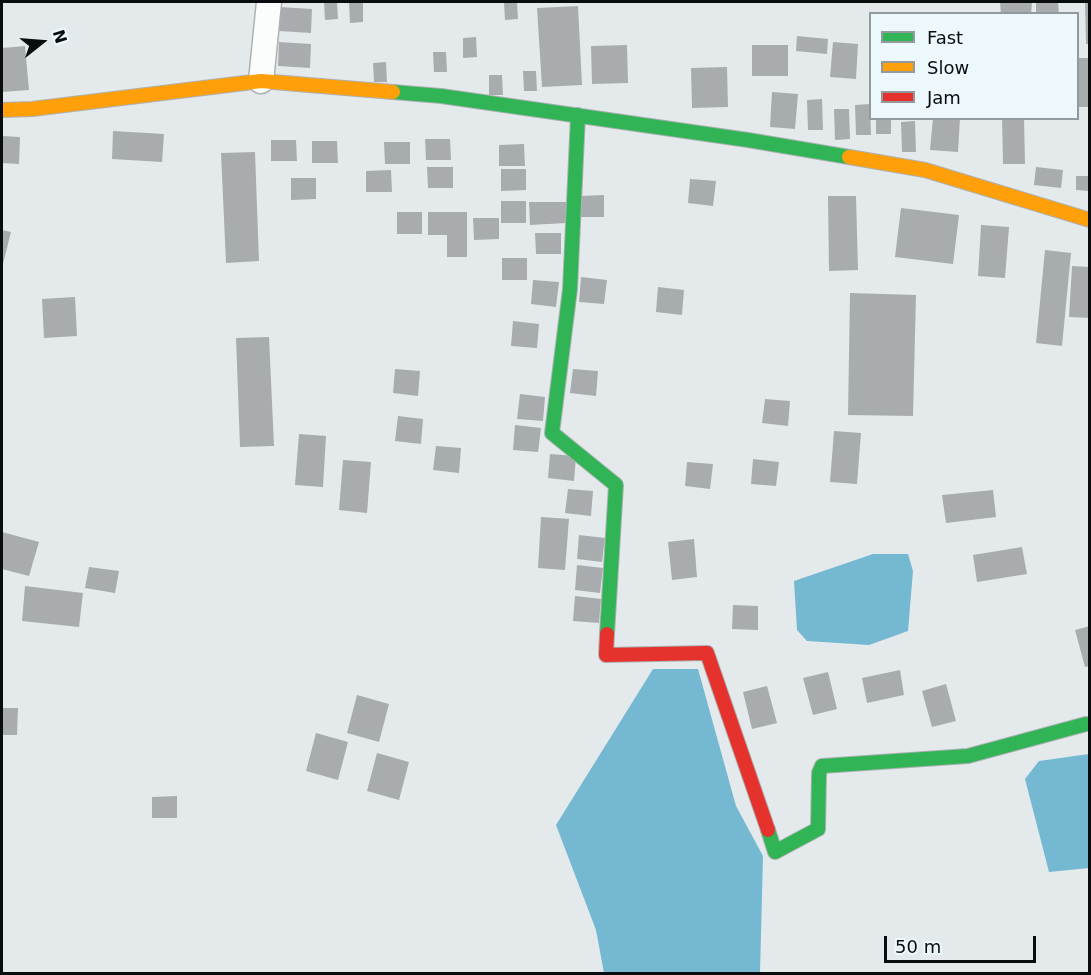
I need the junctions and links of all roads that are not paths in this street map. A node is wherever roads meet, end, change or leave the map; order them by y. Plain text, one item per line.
1 (268, 2) edge
2 (261, 81) junction
3 (2, 110) edge
4 (578, 115) junction
5 (1089, 220) edge
6 (1086, 724) dead end

1 - 2 street
2 - 3 street
2 - 4 street
4 - 5 street
4 - 6 street

